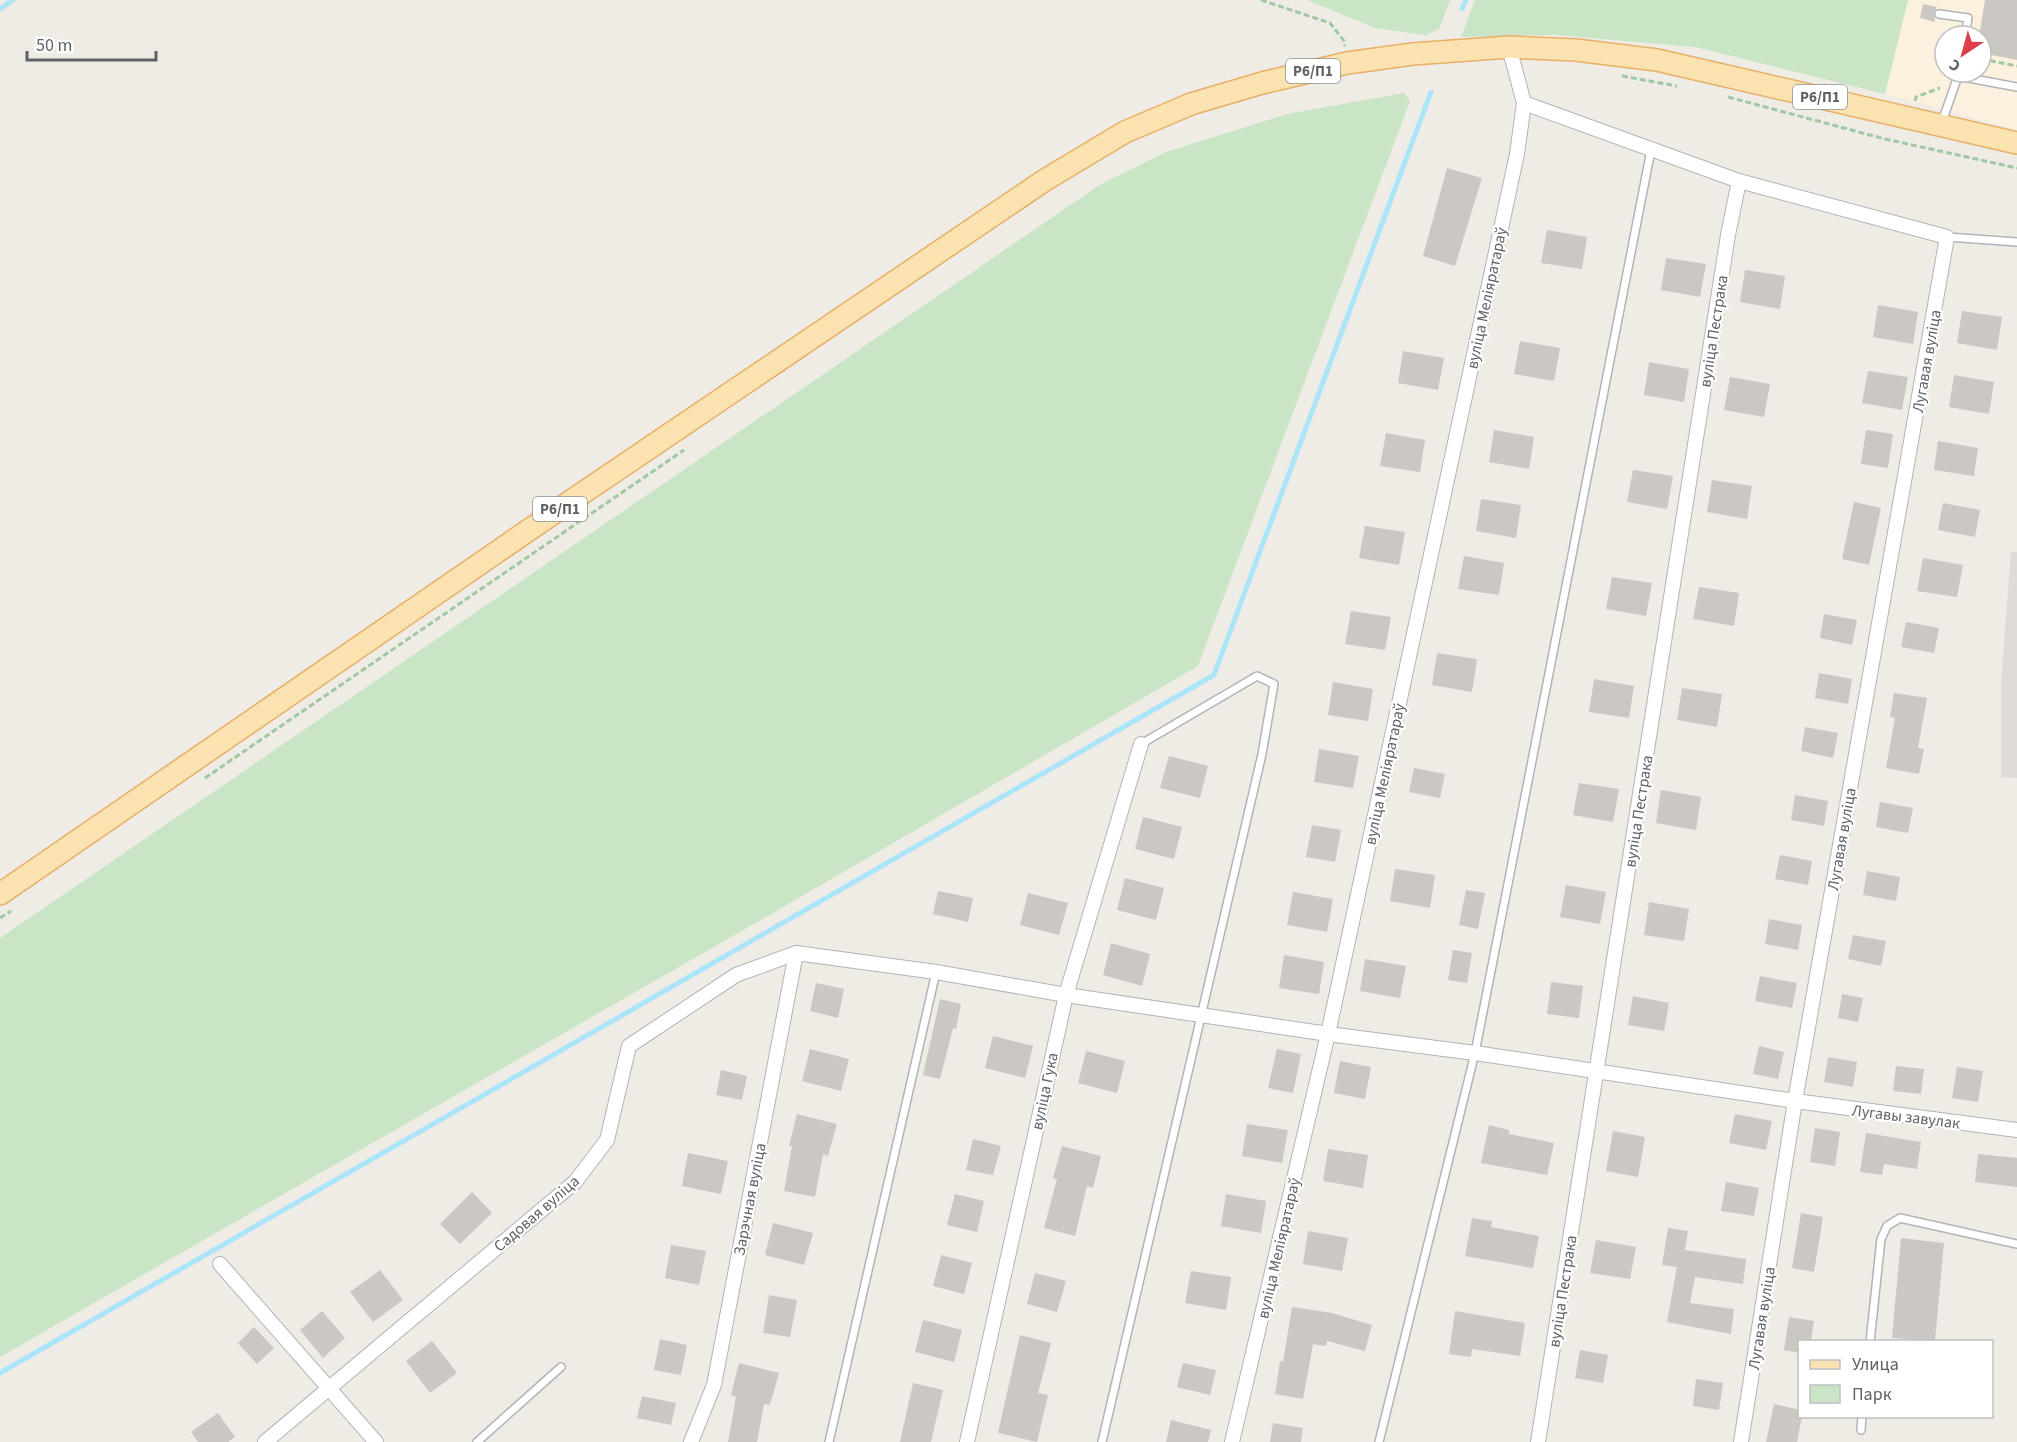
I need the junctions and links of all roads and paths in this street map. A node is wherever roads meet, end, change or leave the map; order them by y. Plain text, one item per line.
1 (1261, 0) edge
2 (1939, 14) dead end
3 (1967, 24) edge
4 (1509, 47) junction
5 (1993, 61) edge
6 (1347, 63) junction
7 (2017, 66) edge
8 (1612, 75) dead end
9 (1993, 82) edge
10 (1955, 84) edge
11 (1944, 86) dead end
12 (1683, 87) dead end
13 (2017, 87) edge
14 (1916, 97) dead end
15 (1728, 98) dead end
16 (1524, 103) junction
17 (1941, 125) junction
18 (2017, 143) edge
19 (1651, 150) junction
20 (2017, 168) edge
21 (1739, 181) junction
22 (1947, 237) junction
23 (2017, 242) edge
24 (691, 445) dead end
25 (1142, 744) joint
26 (204, 779) dead end
27 (0, 894) edge
28 (19, 905) dead end
29 (0, 918) edge
30 (796, 953) junction
31 (936, 972) junction
32 (1065, 995) junction
33 (1201, 1014) junction
34 (1328, 1034) junction
35 (1475, 1053) junction
36 (1597, 1071) junction
37 (1795, 1101) junction
38 (2017, 1130) edge
39 (2017, 1244) edge
40 (220, 1264) dead end
41 (1870, 1340) edge
42 (561, 1367) dead end
43 (328, 1388) junction
44 (1862, 1418) edge
45 (1861, 1430) dead end
46 (265, 1442) edge
47 (376, 1442) edge
48 (477, 1442) edge
49 (691, 1442) edge
50 (829, 1442) edge
51 (967, 1442) edge
52 (1102, 1442) edge
53 (1232, 1442) edge
54 (1379, 1442) edge
55 (1538, 1442) edge
56 (1741, 1442) edge

1 - 6 path
2 - 3 lane
4 - 6 main road, Р6/П1
4 - 16 street
4 - 17 main road, Р6/П1
5 - 7 path
6 - 27 main road, Р6/П1
8 - 12 path
9 - 13 lane
10 - 17 lane
11 - 14 path
15 - 20 path
16 - 19 street
16 - 34 street, вуліца Меліяратараў
17 - 18 main road, Р6/П1
19 - 21 street
19 - 35 lane
21 - 22 street
21 - 36 street, вуліца Пестрака
22 - 23 lane
22 - 37 street, Лугавая вуліца
24 - 26 path
25 - 32 street, вуліца Гука
25 - 33 lane
28 - 29 path
30 - 31 street, Лугавы завулак
30 - 43 street, Садовая вуліца
30 - 49 street, Зарэчная вуліца
31 - 32 street, Лугавы завулак
31 - 50 lane
32 - 33 street, Лугавы завулак
32 - 51 street, вуліца Гука
33 - 34 street, Лугавы завулак
33 - 52 lane
34 - 35 street, Лугавы завулак
34 - 53 street, вуліца Меліяратараў
35 - 36 street, Лугавы завулак
35 - 54 lane
36 - 37 street, Лугавы завулак
36 - 55 street, вуліца Пестрака
37 - 38 street, Лугавы завулак
37 - 56 street, Лугавая вуліца
39 - 41 lane
40 - 43 street
42 - 48 lane
43 - 46 street, Садовая вуліца
43 - 47 street
44 - 45 lane

